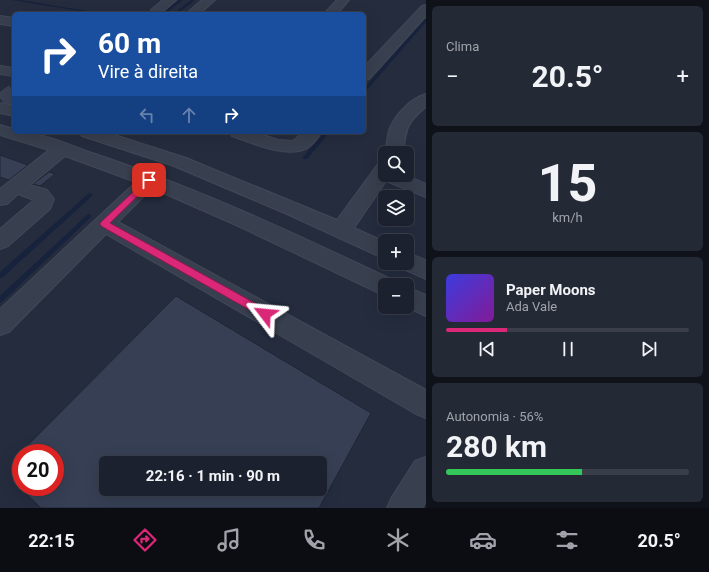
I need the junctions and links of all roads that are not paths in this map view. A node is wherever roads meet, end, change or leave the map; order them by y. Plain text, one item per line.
1 (169, 0) edge
2 (209, 0) edge
3 (343, 0) edge
4 (426, 8) edge
5 (157, 10) dead end
6 (194, 12) edge
7 (332, 12) edge
8 (0, 20) edge
9 (12, 22) edge
10 (0, 70) edge
11 (12, 72) edge
12 (366, 74) edge
13 (426, 98) edge
14 (0, 130) edge
15 (12, 133) edge
16 (14, 134) edge
17 (94, 134) edge
18 (244, 134) edge
19 (311, 134) edge
20 (395, 146) edge
21 (64, 148) junction
22 (149, 180) junction
23 (378, 181) edge
24 (407, 182) edge
25 (6, 191) edge
26 (426, 191) edge
27 (104, 224) junction
28 (341, 230) junction
29 (0, 241) edge
30 (378, 248) edge
31 (414, 264) edge
32 (426, 270) edge
33 (378, 283) edge
34 (414, 300) edge
35 (426, 306) edge
36 (0, 325) edge
37 (426, 405) edge
38 (426, 472) edge
39 (403, 508) edge

1 - 5 lane
2 - 6 lane
3 - 7 lane
4 - 12 lane
8 - 9 lane
10 - 11 lane
13 - 20 lane
14 - 15 lane
16 - 21 lane
17 - 28 lane
18 - 19 lane
21 - 22 lane
21 - 25 lane
22 - 27 lane
22 - 33 lane
23 - 28 lane
24 - 26 lane
25 - 29 lane
27 - 36 lane
27 - 37 lane
28 - 30 lane
31 - 32 lane
34 - 35 lane
38 - 39 lane

